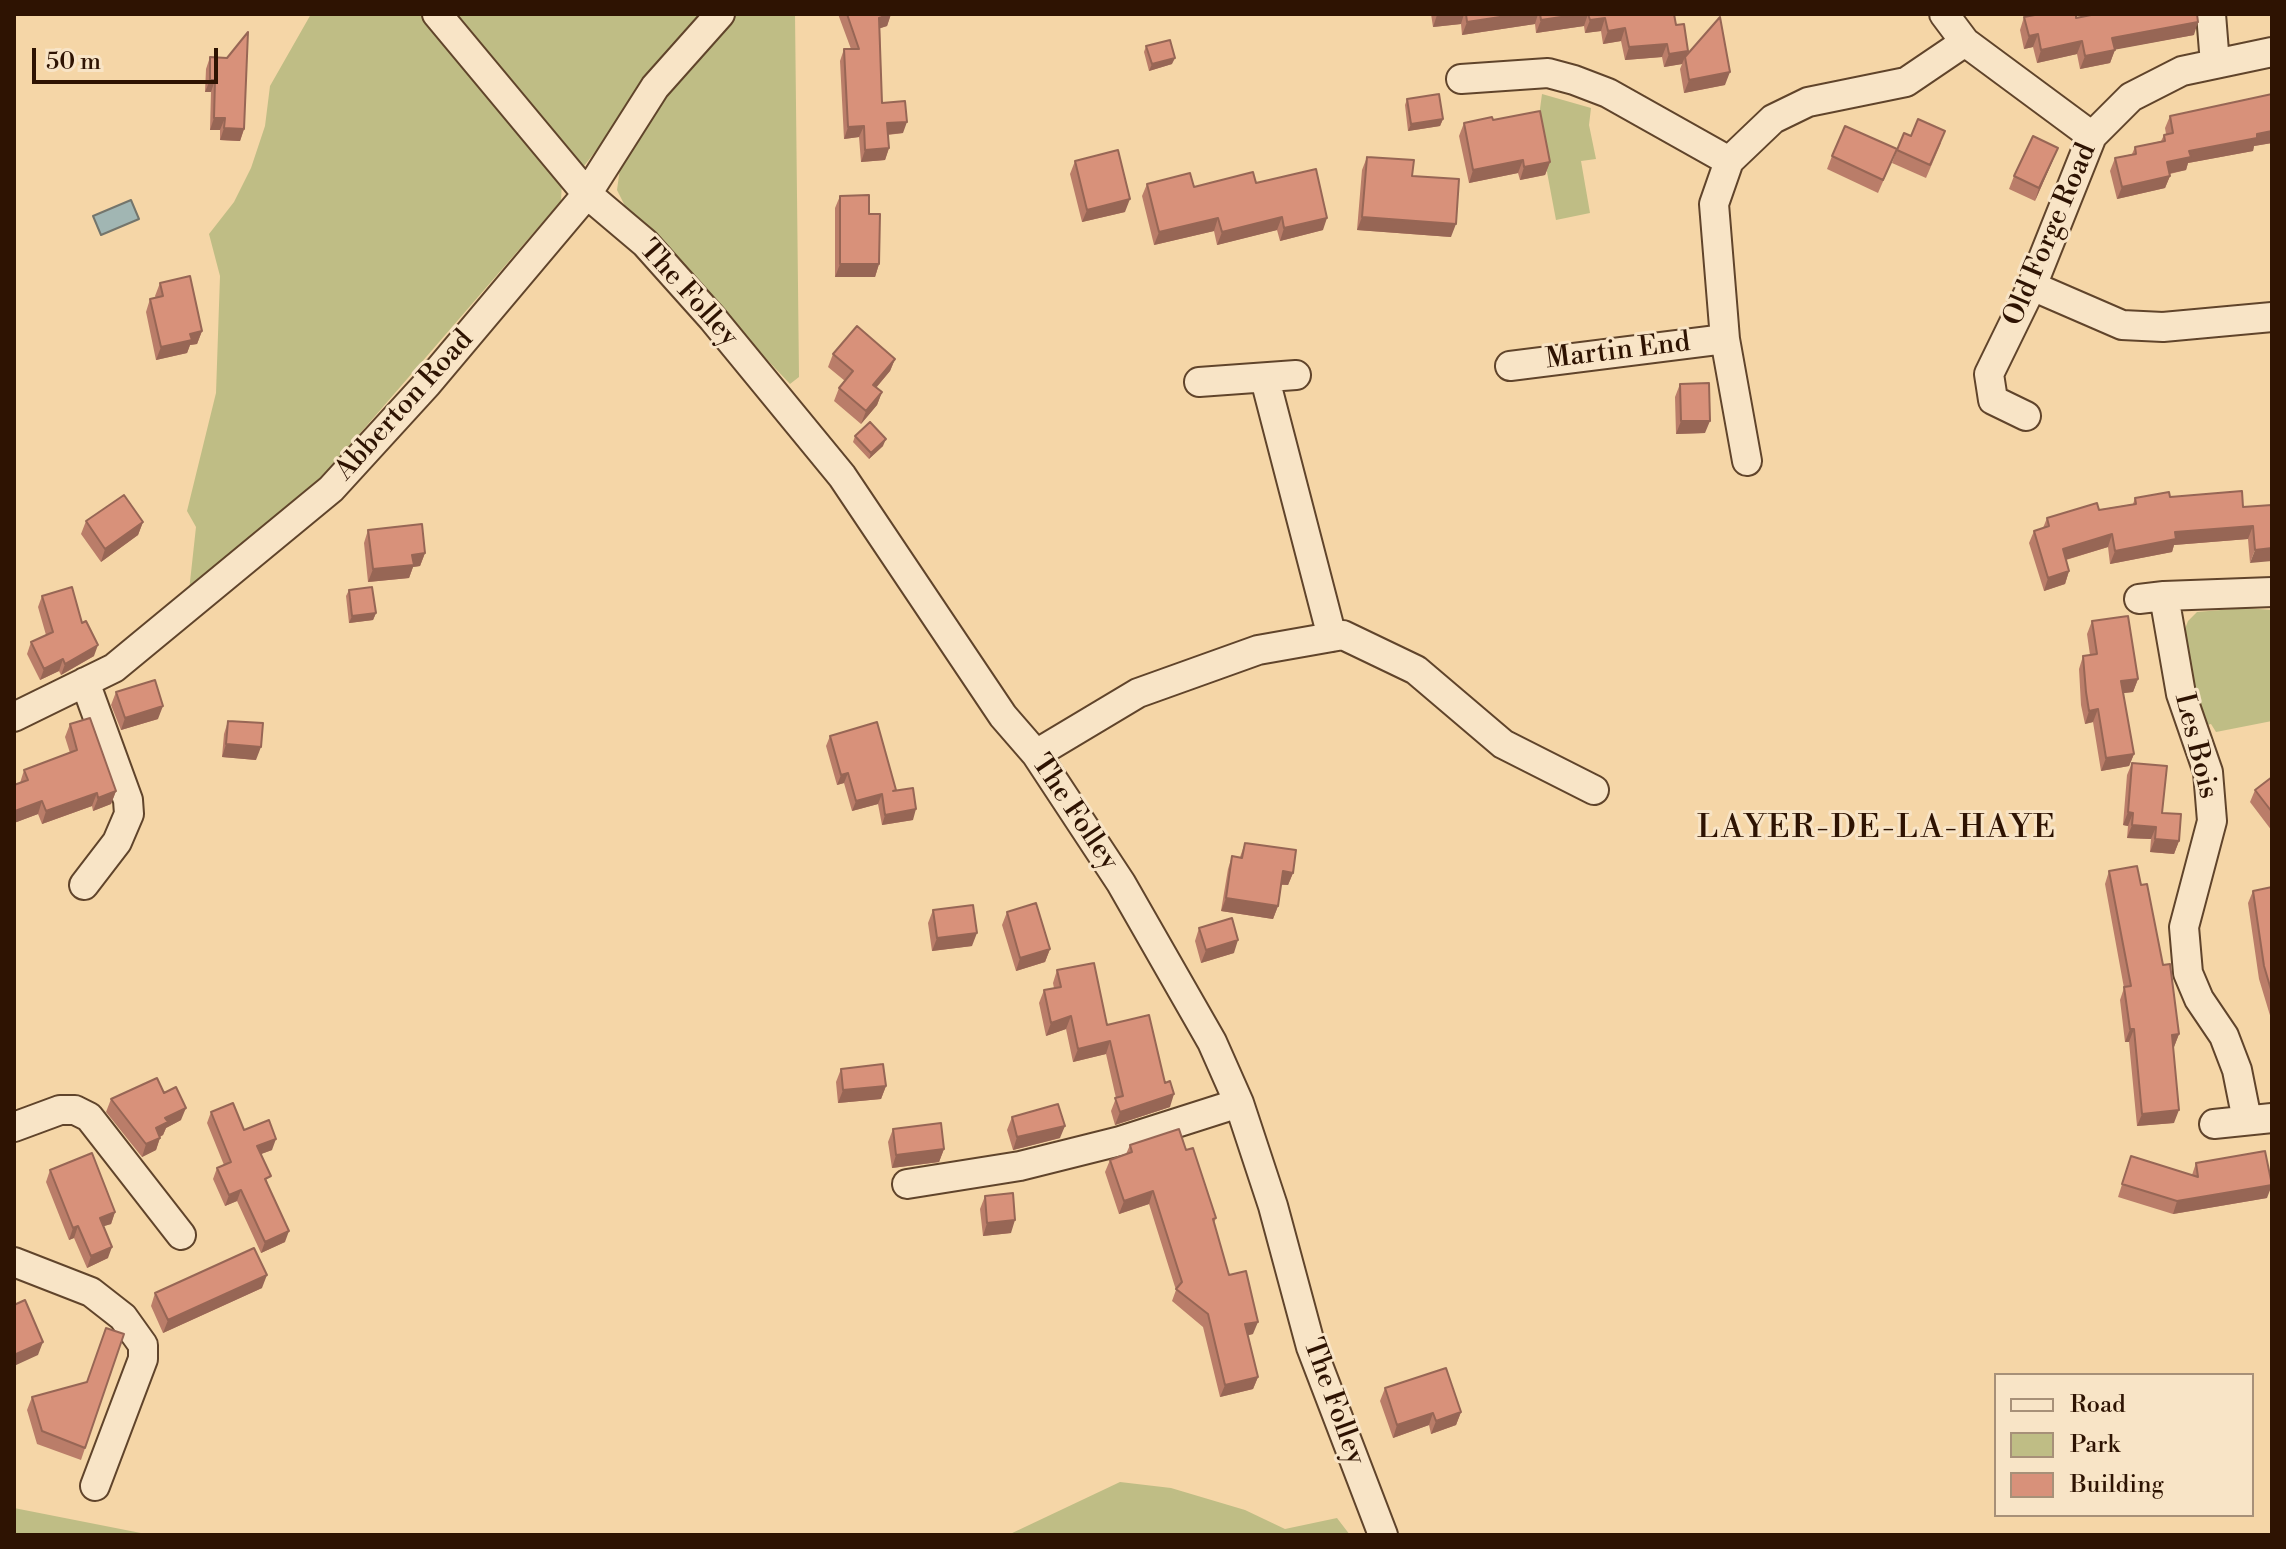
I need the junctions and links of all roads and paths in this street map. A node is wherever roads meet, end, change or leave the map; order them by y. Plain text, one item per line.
1 (437, 14) edge
2 (720, 14) edge
3 (1944, 14) edge
4 (2211, 14) edge
5 (1965, 42) junction
6 (2272, 52) edge
7 (2215, 64) junction
8 (1461, 79) dead end
9 (2092, 136) junction
10 (1729, 161) junction
11 (587, 194) junction
12 (2032, 286) junction
13 (2272, 317) edge
14 (1725, 339) junction
15 (1510, 366) dead end
16 (1296, 375) dead end
17 (1265, 379) junction
18 (1199, 382) dead end
19 (2026, 416) dead end
20 (1747, 461) dead end
21 (2272, 592) edge
22 (1332, 637) junction
23 (85, 682) junction
24 (14, 717) edge
25 (1036, 754) junction
26 (1594, 790) dead end
27 (84, 885) dead end
28 (1239, 1103) junction
29 (2260, 1119) edge
30 (2214, 1124) dead end
31 (14, 1127) edge
32 (907, 1184) dead end
33 (181, 1235) dead end
34 (14, 1262) edge
35 (95, 1486) dead end
36 (1383, 1535) edge

1 - 11 street, The Folley
2 - 11 street, Abberton Road
3 - 5 street
4 - 7 street
5 - 9 street
5 - 10 street
6 - 7 street, Old Forge Road
7 - 9 street, Old Forge Road
8 - 10 street
9 - 12 street, Old Forge Road
10 - 14 street
11 - 23 street, Abberton Road
11 - 25 street, The Folley
12 - 13 street
12 - 19 street, Old Forge Road
14 - 15 street, Martin End
14 - 20 street
16 - 17 street
17 - 18 street
17 - 22 street
21 - 29 street, Les Bois
22 - 25 street
22 - 26 street
23 - 24 street, Abberton Road
23 - 27 street
25 - 28 street, The Folley
28 - 32 street
28 - 36 street, The Folley
29 - 30 street, Les Bois
31 - 33 street
34 - 35 street

